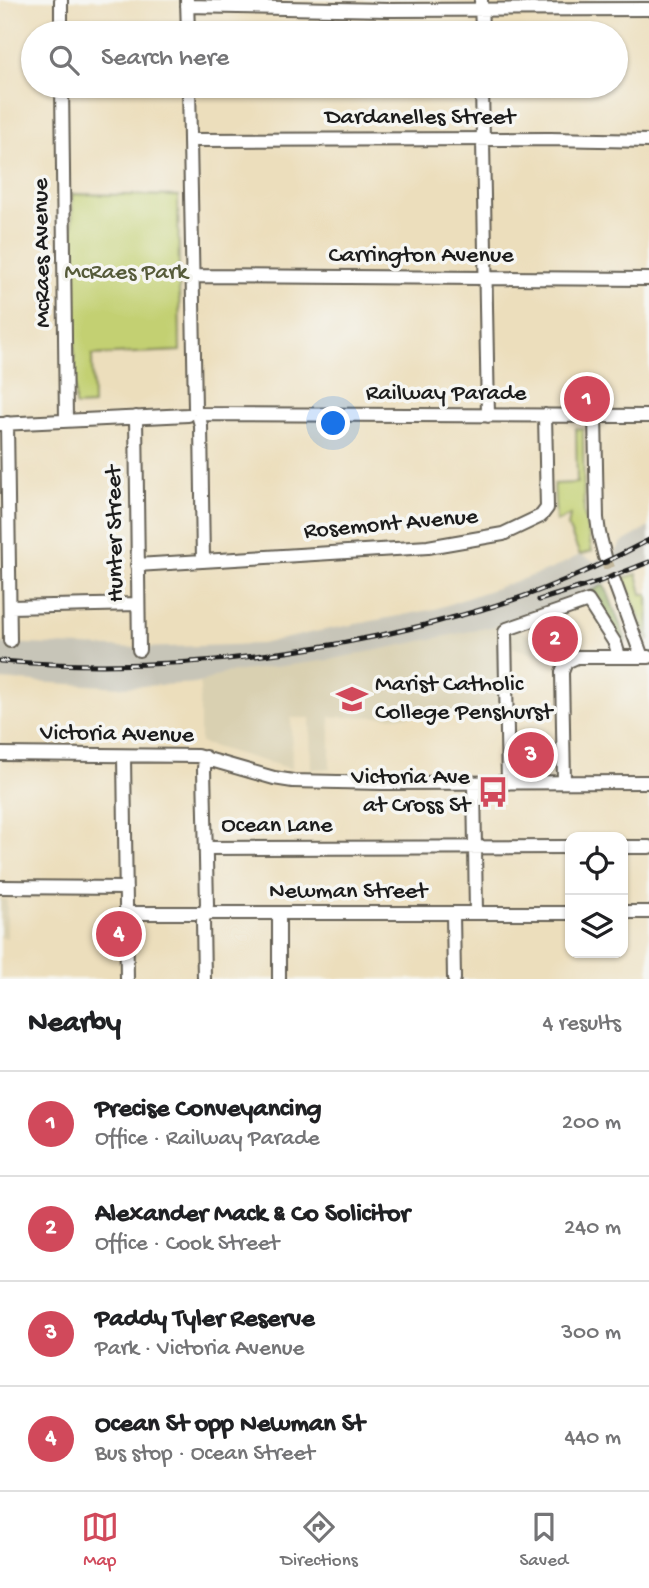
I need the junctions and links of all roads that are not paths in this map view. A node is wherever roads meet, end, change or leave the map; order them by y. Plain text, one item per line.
1 (61, 0) edge
2 (187, 3) edge
3 (481, 4) edge
4 (649, 9) edge
5 (61, 21) edge
6 (188, 21) edge
7 (62, 98) edge
8 (189, 98) edge
9 (482, 98) edge
10 (483, 139) junction
11 (190, 140) junction
12 (649, 141) edge
13 (192, 276) junction
14 (486, 278) junction
15 (649, 279) edge
16 (196, 414) junction
17 (545, 415) junction
18 (594, 415) junction
19 (488, 416) junction
20 (649, 416) edge
21 (136, 417) junction
22 (66, 420) junction
23 (3, 424) edge
24 (605, 556) tunnel mouth
25 (203, 561) junction
26 (137, 565) junction
27 (614, 581) tunnel mouth
28 (138, 604) junction
29 (10, 607) junction
30 (10, 641) dead end
31 (139, 650) dead end
32 (619, 656) junction
33 (646, 657) edge
34 (0, 754) edge
35 (124, 756) junction
36 (205, 758) junction
37 (564, 782) junction
38 (649, 782) edge
39 (474, 783) junction
40 (508, 783) junction
41 (474, 847) junction
42 (565, 847) edge
43 (628, 847) edge
44 (649, 847) edge
45 (206, 848) junction
46 (0, 887) edge
47 (126, 888) junction
48 (628, 912) edge
49 (649, 912) edge
50 (126, 913) junction
51 (205, 913) junction
52 (279, 913) junction
53 (453, 913) junction
54 (475, 913) junction
55 (565, 913) edge
56 (127, 979) edge
57 (204, 979) edge
58 (279, 979) edge
59 (454, 979) edge

1 - 5 street
2 - 3 street
2 - 6 street
3 - 4 street
7 - 22 street, McRaes Avenue
8 - 11 street
9 - 10 street
10 - 11 street, Dardanelles Street
10 - 12 street, Dardanelles Street
10 - 14 street
11 - 13 street
13 - 14 street, Carrington Avenue
13 - 16 street
14 - 15 street, Carrington Avenue
14 - 19 street
16 - 19 street, Railway Parade
16 - 21 street, Railway Parade
16 - 25 street
17 - 18 street, Railway Parade
17 - 19 street, Railway Parade
17 - 25 street, Rosemont Avenue
18 - 20 street, Railway Parade
18 - 24 street
21 - 22 street, Railway Parade
21 - 26 street, Hunter Street
22 - 23 street, Railway Parade
23 - 29 street
25 - 26 street, Rosemont Avenue
26 - 28 street, Hunter Street
27 - 33 street
28 - 29 street
28 - 31 street, Hunter Street
29 - 30 street
32 - 33 street
32 - 37 street
32 - 40 street
34 - 35 street, Victoria Avenue
35 - 36 street, Victoria Avenue
35 - 47 street
36 - 39 street, Victoria Avenue
36 - 45 street, Ocean Lane
37 - 38 street, Victoria Avenue
37 - 40 street, Victoria Avenue
39 - 40 street, Victoria Avenue
39 - 41 street
41 - 42 street, Ocean Lane
41 - 45 street, Ocean Lane
41 - 54 street
43 - 44 street
45 - 51 street, Ocean Lane
46 - 47 street
47 - 50 street
48 - 49 street
50 - 51 street, Newman Street
50 - 56 street
51 - 52 street, Newman Street
51 - 57 street, Ocean Lane
52 - 53 street, Newman Street
52 - 58 street
53 - 54 street, Newman Street
53 - 59 street
54 - 55 street, Newman Street

